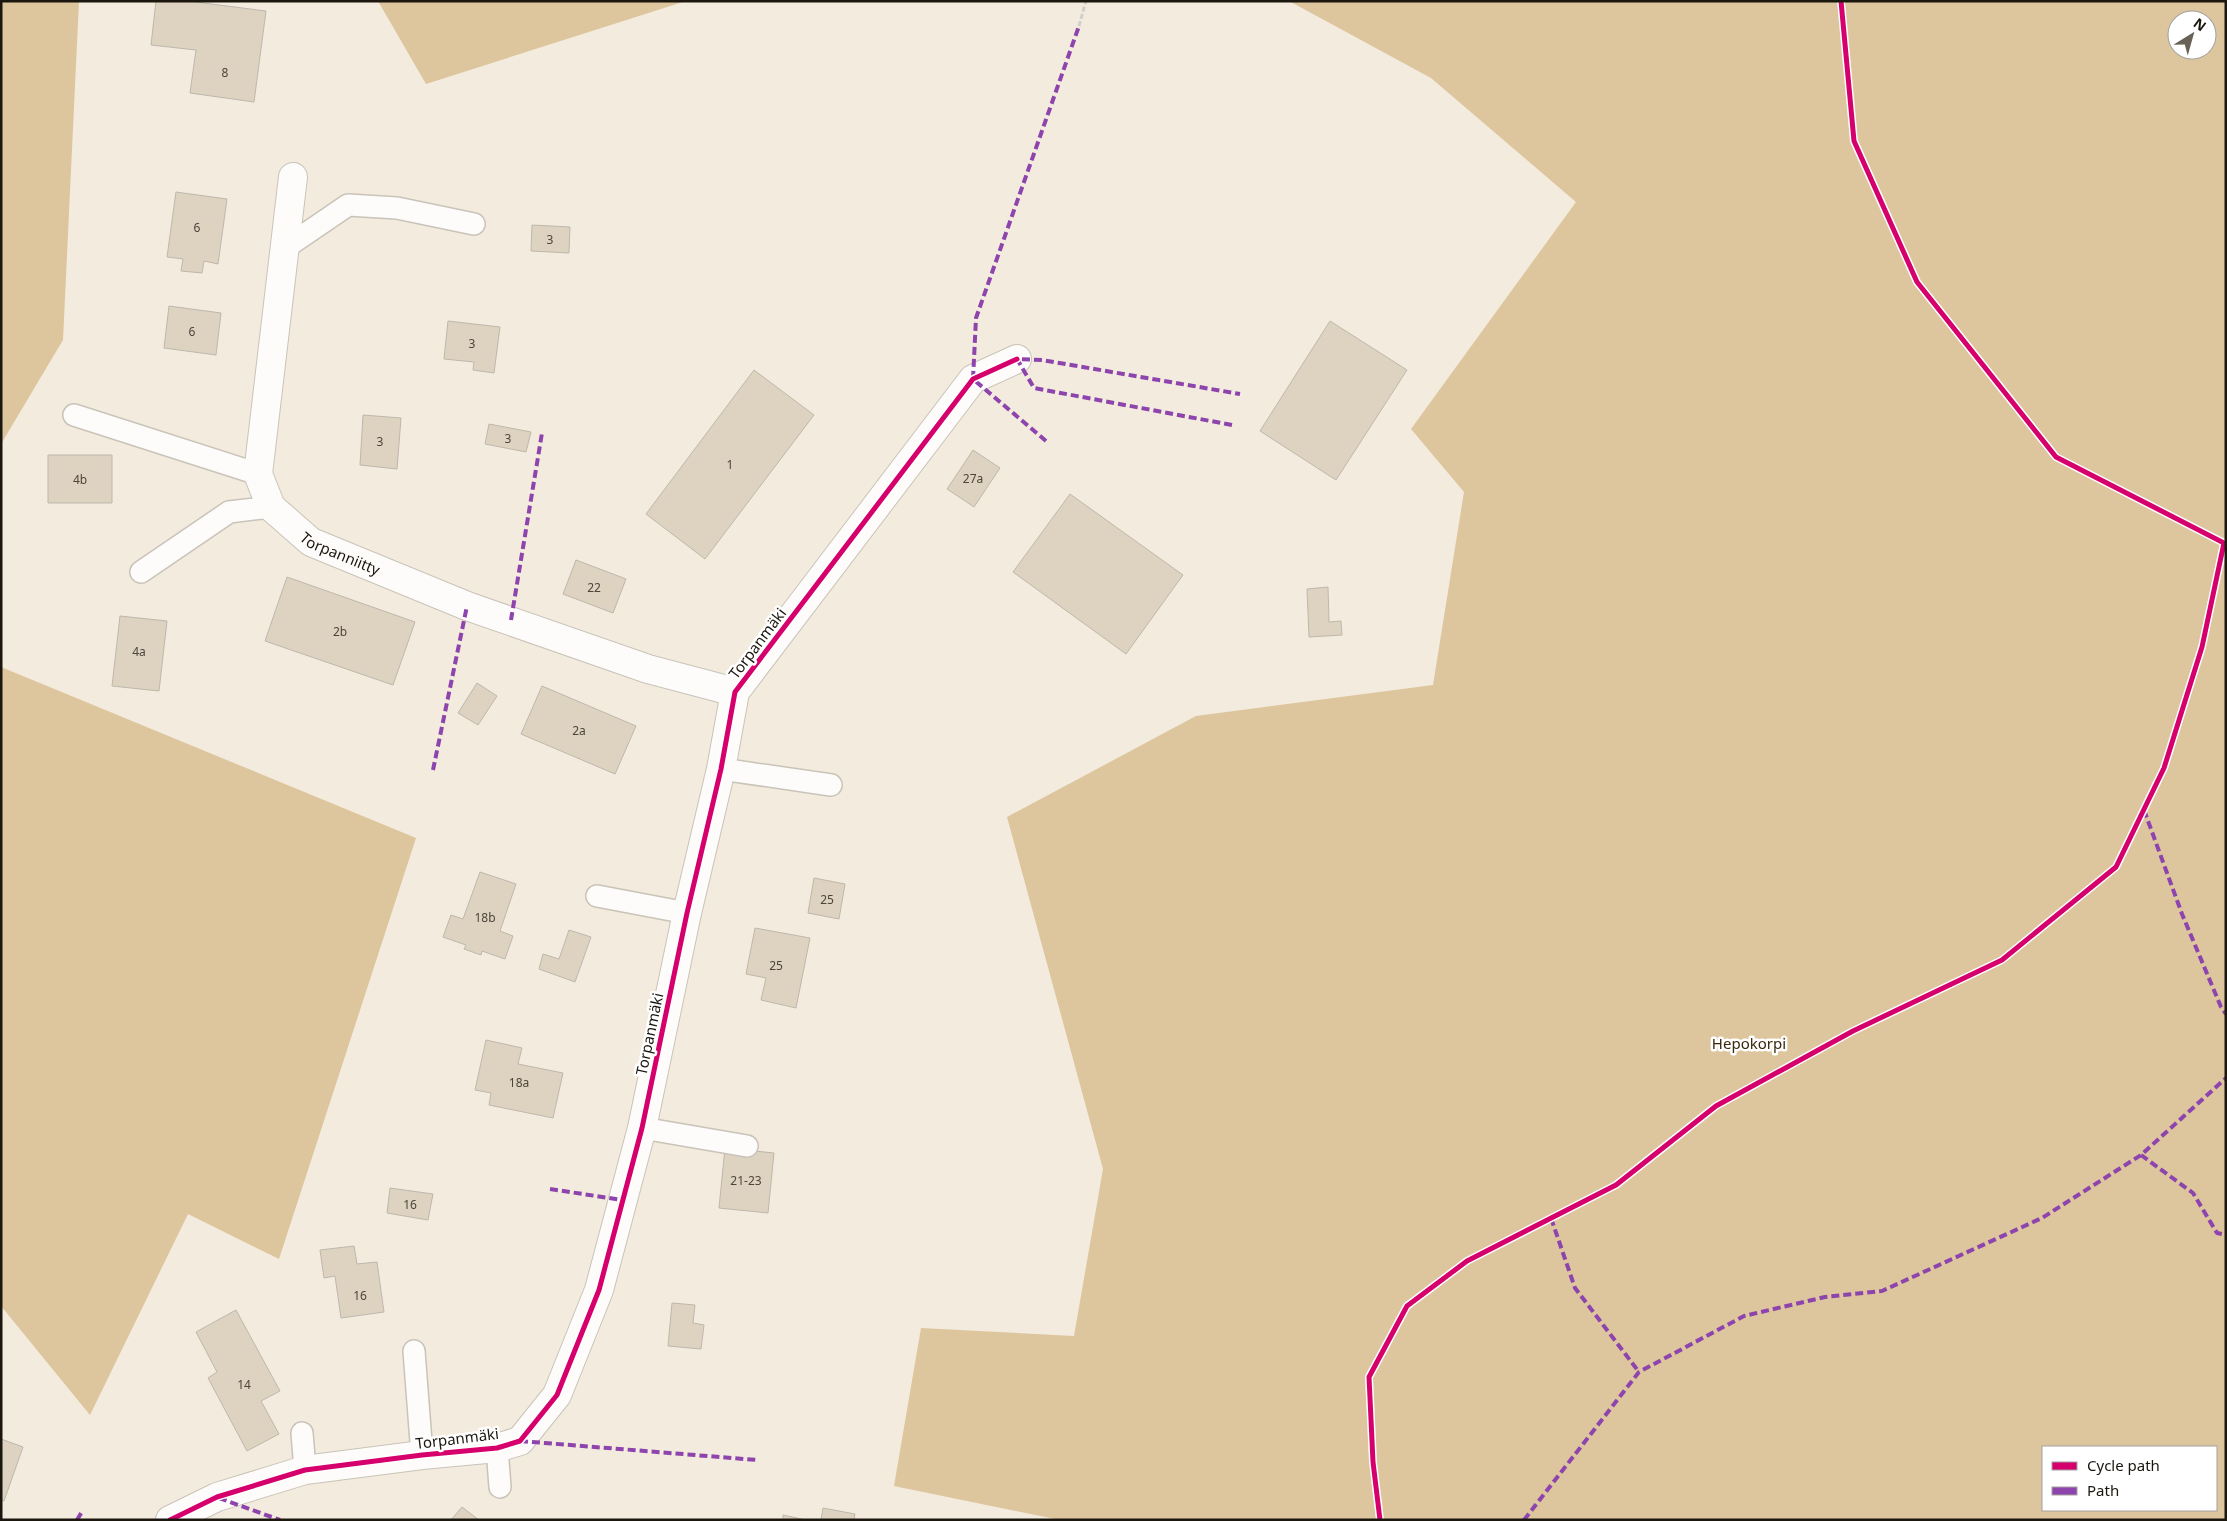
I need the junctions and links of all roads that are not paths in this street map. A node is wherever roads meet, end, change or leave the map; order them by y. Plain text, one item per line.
1 (293, 177) dead end
2 (474, 224) dead end
3 (285, 248) junction
4 (1017, 359) dead end
5 (74, 415) dead end
6 (258, 474) junction
7 (271, 507) junction
8 (141, 572) dead end
9 (735, 692) junction
10 (721, 769) junction
11 (831, 786) dead end
12 (596, 896) dead end
13 (687, 913) junction
14 (642, 1128) junction
15 (747, 1146) dead end
16 (414, 1351) dead end
17 (302, 1433) dead end
18 (497, 1448) junction
19 (422, 1455) junction
20 (305, 1470) junction
21 (500, 1487) dead end
22 (170, 1520) edge

1 - 3 street, Torpanniitty
2 - 3 lane
3 - 6 street, Torpanniitty
4 - 9 street, Torpanmäki
5 - 6 lane
6 - 7 street, Torpanniitty
7 - 8 lane
7 - 9 street, Torpanniitty
9 - 10 street, Torpanmäki
10 - 11 lane
10 - 13 street, Torpanmäki
12 - 13 lane
13 - 14 street, Torpanmäki
14 - 15 lane
14 - 18 street, Torpanmäki
16 - 19 lane
17 - 20 lane
18 - 19 street, Torpanmäki
18 - 21 lane
19 - 20 street, Torpanmäki
20 - 22 street, Torpanmäki

